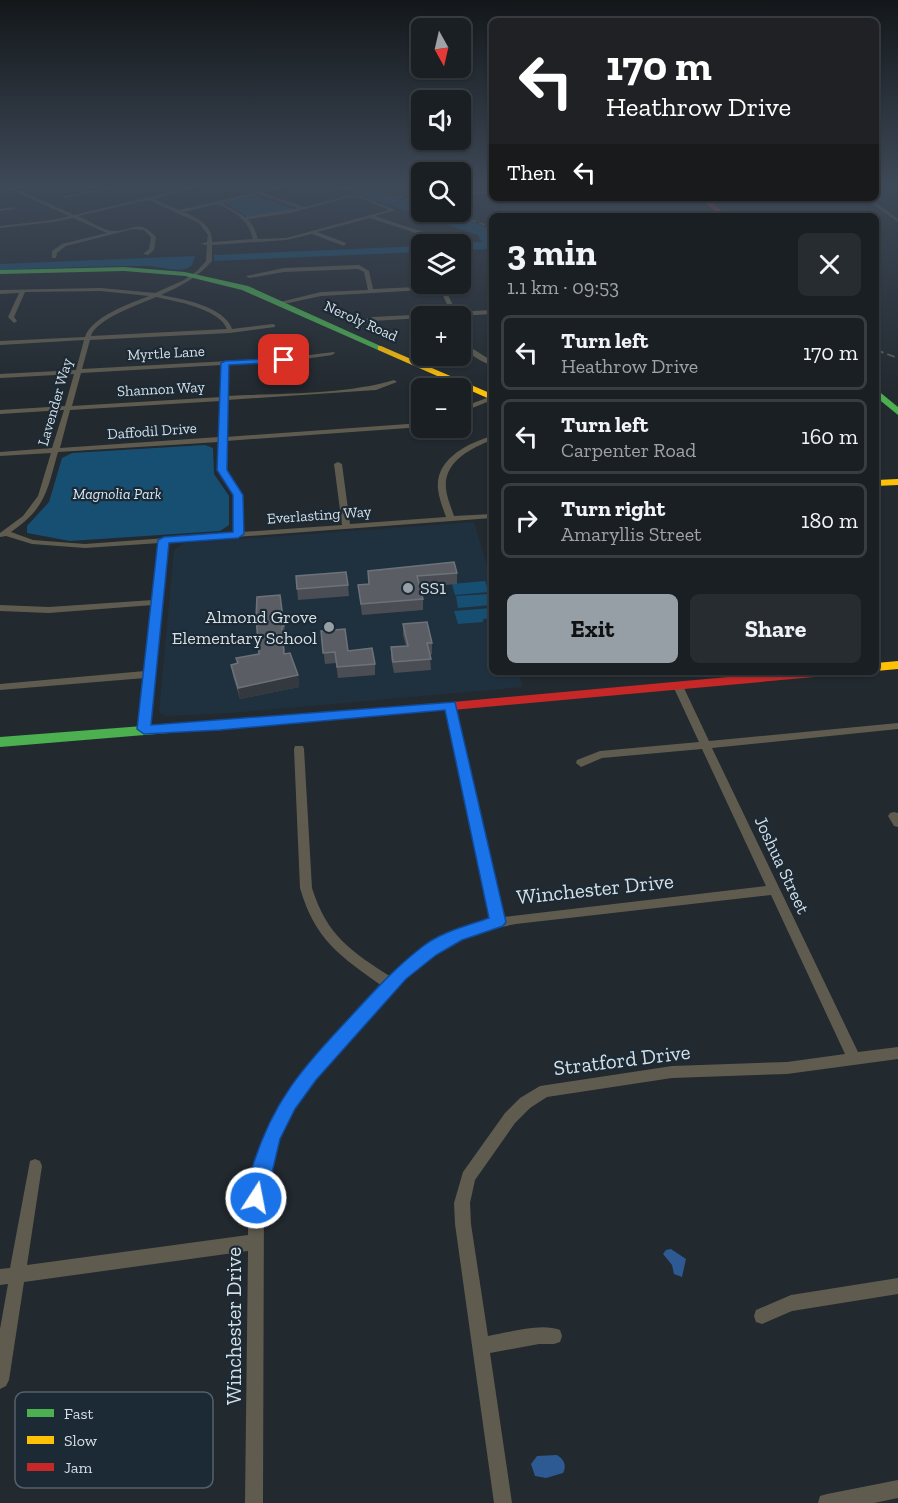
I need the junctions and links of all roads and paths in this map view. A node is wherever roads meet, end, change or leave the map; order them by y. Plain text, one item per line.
1 (202, 255) edge
2 (209, 255) edge
3 (0, 274) edge
4 (185, 276) junction
5 (249, 276) dead end
6 (411, 288) edge
7 (23, 291) junction
8 (371, 291) junction
9 (0, 292) edge
10 (154, 294) junction
11 (279, 303) junction
12 (489, 312) edge
13 (471, 314) edge
14 (411, 318) edge
15 (14, 321) dead end
16 (360, 322) dead end
17 (273, 326) dead end
18 (230, 331) junction
19 (87, 338) junction
20 (0, 343) edge
21 (471, 351) edge
22 (332, 353) dead end
23 (489, 362) edge
24 (225, 363) junction
25 (77, 371) junction
26 (0, 376) edge
27 (431, 378) edge
28 (394, 382) dead end
29 (879, 388) edge
30 (471, 396) edge
31 (224, 399) junction
32 (898, 400) edge
33 (489, 402) edge
34 (489, 402) edge
35 (489, 402) edge
36 (489, 402) edge
37 (67, 408) junction
38 (471, 408) edge
39 (0, 412) edge
40 (471, 412) edge
41 (898, 412) edge
42 (411, 425) edge
43 (489, 439) edge
44 (222, 440) junction
45 (55, 450) junction
46 (0, 454) edge
47 (338, 464) dead end
48 (898, 474) edge
49 (879, 476) edge
50 (898, 482) edge
51 (879, 483) edge
52 (489, 516) edge
53 (451, 519) junction
54 (346, 526) junction
55 (3, 534) edge
56 (238, 534) junction
57 (164, 540) junction
58 (157, 602) junction
59 (0, 608) edge
60 (898, 665) edge
61 (879, 667) edge
62 (150, 675) junction
63 (794, 675) edge
64 (678, 686) junction
65 (0, 687) edge
66 (450, 705) junction
67 (898, 726) edge
68 (144, 729) junction
69 (0, 742) edge
70 (705, 745) junction
71 (299, 749) dead end
72 (581, 763) dead end
73 (773, 890) junction
74 (498, 922) junction
75 (390, 984) junction
76 (898, 1053) edge
77 (854, 1059) junction
78 (35, 1166) dead end
79 (255, 1242) junction
80 (8, 1275) edge
81 (898, 1286) edge
82 (762, 1316) dead end
83 (554, 1336) dead end
84 (481, 1346) junction
85 (0, 1380) edge
86 (898, 1490) edge
87 (254, 1503) edge
88 (503, 1503) edge
89 (827, 1503) edge

1 - 4 street
2 - 4 street
3 - 4 street, Neroly Road
4 - 10 street, Lavender Way
4 - 11 street, Neroly Road
4 - 27 street, Neroly Road
5 - 8 street
6 - 8 street
7 - 9 street
7 - 10 street
7 - 15 street
8 - 11 street
10 - 18 street
10 - 19 street, Lavender Way
11 - 33 street, Neroly Road
12 - 13 street
14 - 16 street
17 - 18 street
18 - 19 street
19 - 20 street
19 - 25 street, Lavender Way
21 - 23 street
22 - 24 street, Myrtle Lane
24 - 25 street, Myrtle Lane
24 - 31 street
25 - 26 street, Myrtle Lane
25 - 37 street, Lavender Way
28 - 31 street, Shannon Way
29 - 32 street
29 - 41 street
30 - 34 street
31 - 37 street, Shannon Way
31 - 44 street
35 - 38 street
36 - 40 street
37 - 39 street, Shannon Way
37 - 45 street, Lavender Way
42 - 44 street, Daffodil Drive
43 - 53 street
44 - 45 street, Daffodil Drive
44 - 56 street
45 - 46 street, Daffodil Drive
45 - 55 street, Lavender Way
47 - 54 street
48 - 49 street
50 - 51 street
52 - 53 street, Everlasting Way
53 - 54 street, Everlasting Way
54 - 56 street, Everlasting Way
55 - 57 street, Everlasting Way
56 - 57 street, Everlasting Way
57 - 58 street
58 - 59 street
58 - 62 street
60 - 61 street
62 - 65 street
62 - 68 street
63 - 64 street
64 - 66 street
64 - 70 street, Joshua Street
66 - 68 street
66 - 74 street
67 - 70 street
68 - 69 street
70 - 72 street
70 - 73 street, Joshua Street
71 - 75 street
73 - 74 street, Winchester Drive
73 - 77 street, Joshua Street
74 - 75 street, Winchester Drive
75 - 79 street, Winchester Drive
76 - 77 street, Stratford Drive
77 - 84 street, Stratford Drive
78 - 80 street
79 - 80 street
79 - 87 street, Winchester Drive
80 - 85 street
81 - 82 street
83 - 84 street
84 - 88 street, Stratford Drive
86 - 89 street

